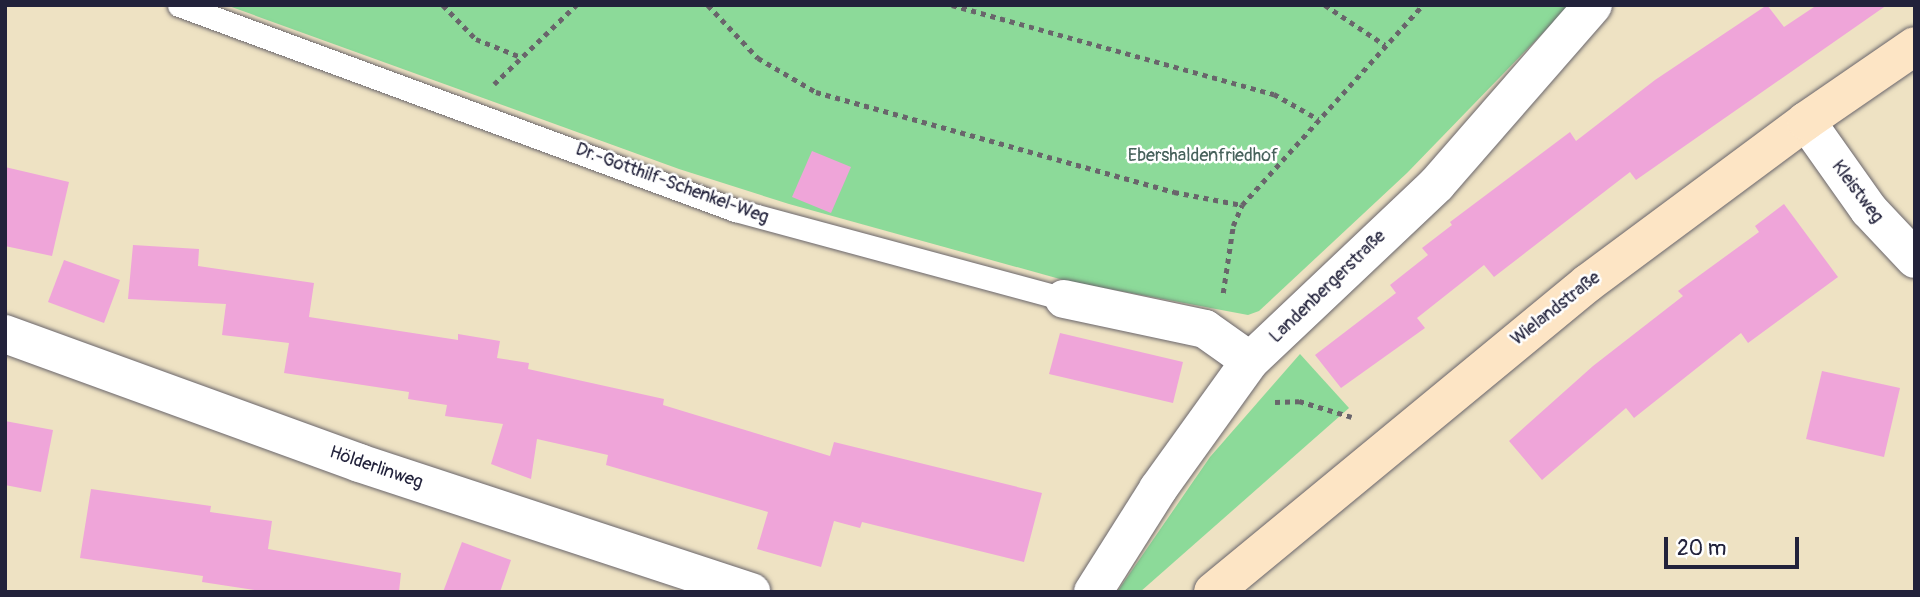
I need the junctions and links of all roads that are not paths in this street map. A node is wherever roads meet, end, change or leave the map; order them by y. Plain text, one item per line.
1 (178, 5) edge
2 (1593, 5) edge
3 (1915, 46) edge
4 (1806, 121) junction
5 (1915, 259) edge
6 (1064, 299) joint
7 (5, 334) edge
8 (1250, 361) junction
9 (751, 592) edge
10 (1093, 592) edge
11 (1213, 592) edge

1 - 6 lane, Dr.-Gotthilf-Schenkel-Weg
2 - 8 street, Landenbergerstraße
3 - 4 main road, Wielandstraße
4 - 5 street, Kleistweg
4 - 11 main road, Wielandstraße
6 - 8 street, Dr.-Gotthilf-Schenkel-Weg
7 - 9 street, Hölderlinweg
8 - 10 street, Landenbergerstraße

